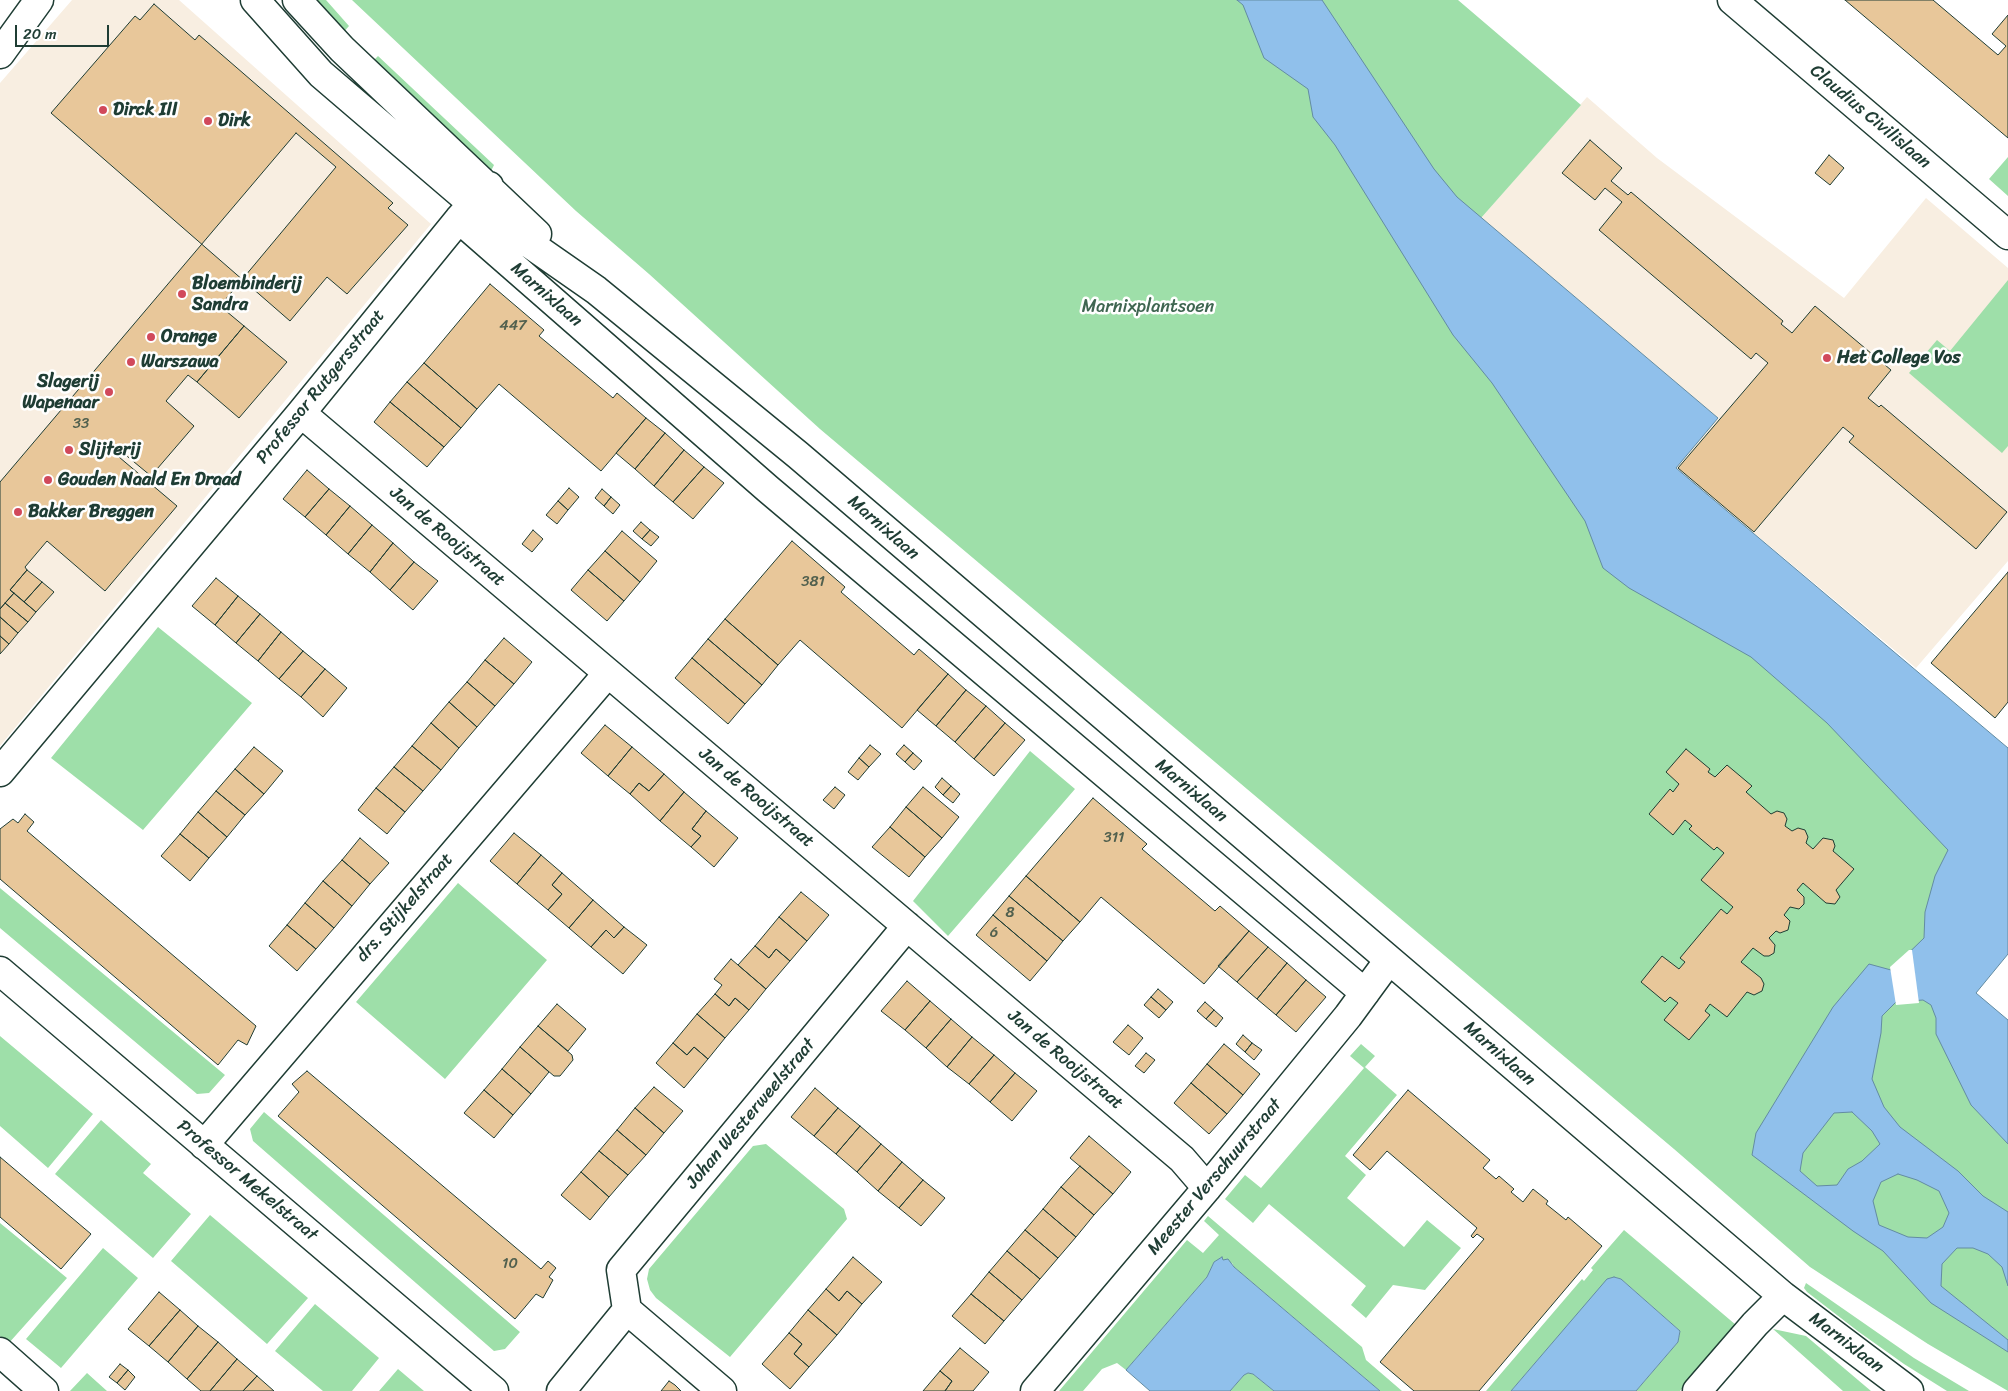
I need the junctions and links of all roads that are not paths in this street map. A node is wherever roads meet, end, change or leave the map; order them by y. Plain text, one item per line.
1 (39, 0) edge
2 (254, 0) edge
3 (297, 0) edge
4 (1732, 0) edge
5 (0, 54) edge
6 (474, 204) junction
7 (2008, 235) edge
8 (301, 413) junction
9 (608, 673) junction
10 (0, 772) edge
11 (907, 926) junction
12 (1389, 960) junction
13 (0, 970) edge
14 (1365, 993) junction
15 (204, 1145) junction
16 (1206, 1188) junction
17 (1783, 1296) junction
18 (627, 1310) junction
19 (0, 1352) edge
20 (44, 1391) edge
21 (494, 1391) edge
22 (561, 1391) edge
23 (722, 1391) edge
24 (1035, 1391) edge
25 (1697, 1391) edge
26 (1909, 1391) edge

1 - 5 street
2 - 6 street, Marnixlaan
3 - 6 street, Marnixlaan
4 - 7 street, Claudius Civilislaan
6 - 8 street, Professor Rutgersstraat
6 - 12 street, Marnixlaan
6 - 14 street, Marnixlaan
8 - 9 street, Jan de Rooijstraat
8 - 10 street, Professor Rutgersstraat
9 - 11 street, Jan de Rooijstraat
9 - 15 street, drs. Stijkelstraat
11 - 16 street, Jan de Rooijstraat
11 - 18 street, Johan Westerweelstraat
12 - 14 street, Meester Verschuurstraat
12 - 17 street, Marnixlaan
13 - 15 street, Professor Mekelstraat
14 - 16 street, Meester Verschuurstraat
15 - 21 street, Professor Mekelstraat
16 - 24 street, Meester Verschuurstraat
17 - 25 street
17 - 26 street, Marnixlaan
18 - 22 street
18 - 23 street
19 - 20 street

